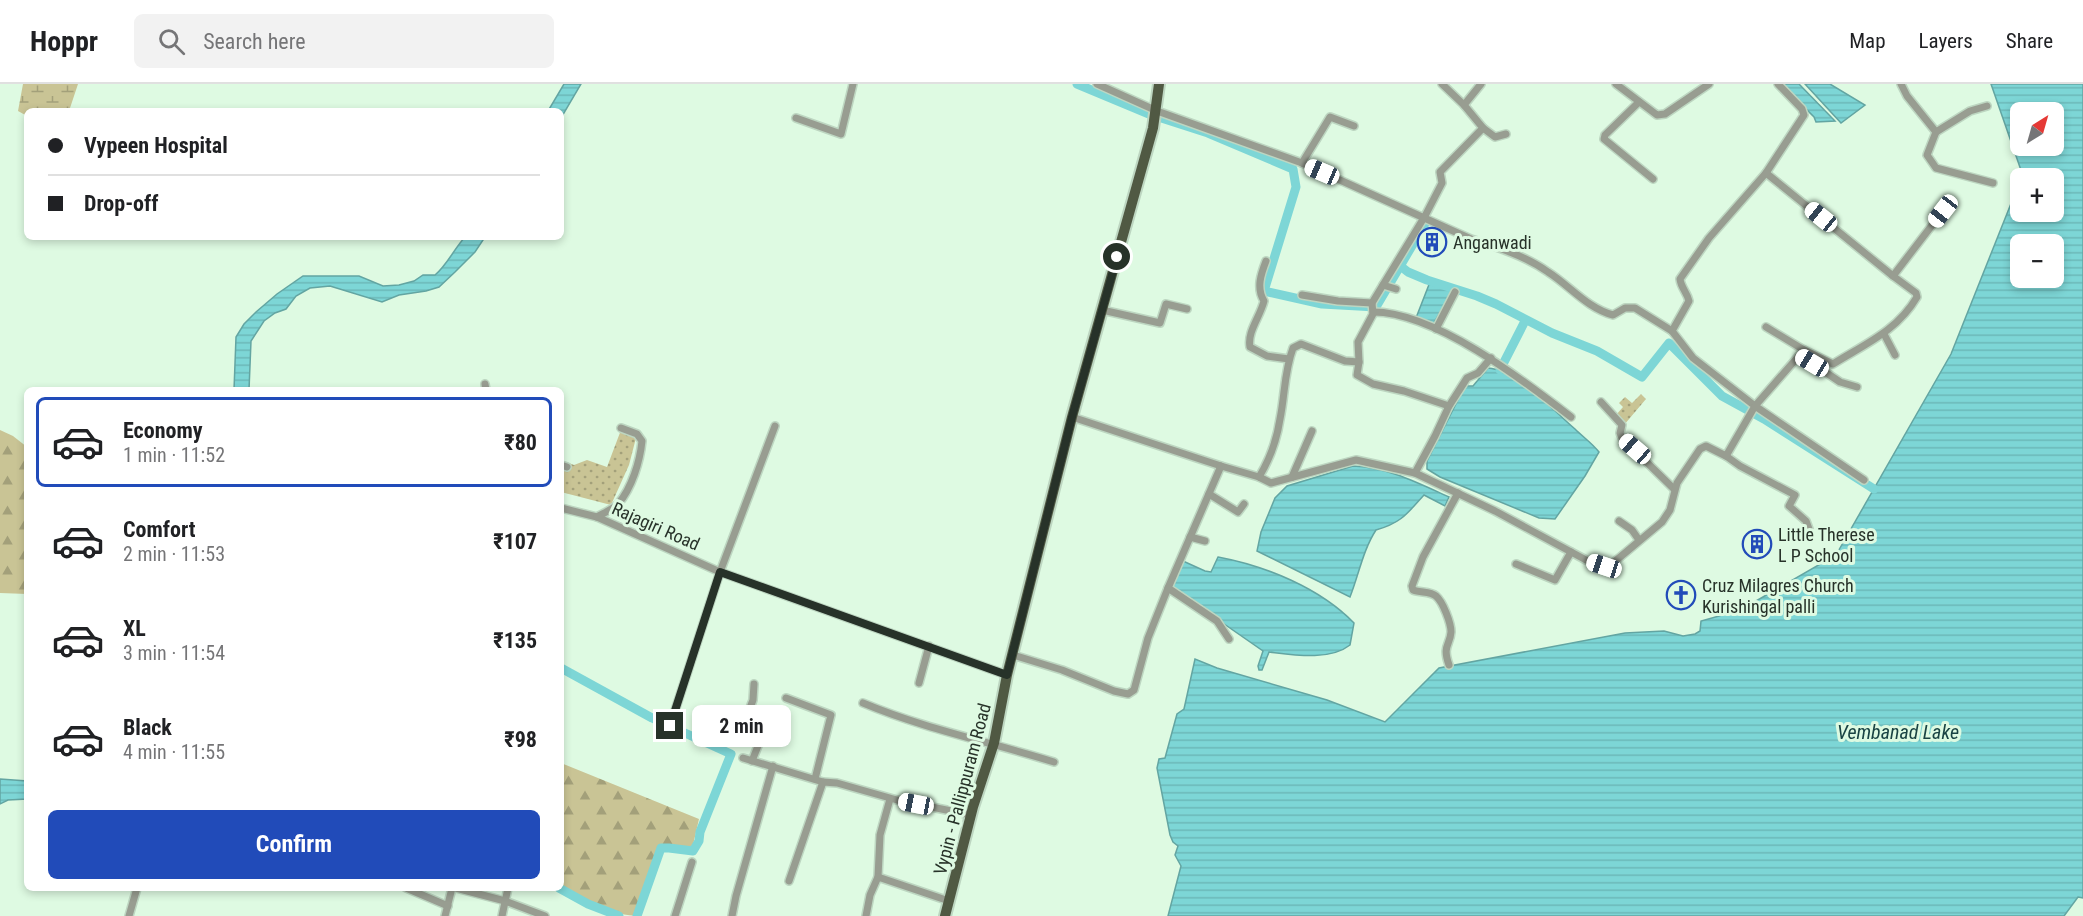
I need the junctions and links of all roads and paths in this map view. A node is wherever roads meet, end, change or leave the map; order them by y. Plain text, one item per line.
1 (853, 84) edge
2 (1097, 84) edge
3 (1159, 84) edge
4 (1442, 84) edge
5 (1481, 84) edge
6 (1616, 84) edge
7 (1709, 84) edge
8 (1778, 84) edge
9 (1902, 84) edge
10 (1639, 102) junction
11 (1464, 105) junction
12 (1987, 106) dead end
13 (1156, 116) junction
14 (796, 118) dead end
15 (1354, 126) dead end
16 (1483, 128) junction
17 (1936, 132) junction
18 (1506, 134) dead end
19 (1302, 163) junction
20 (1766, 173) junction
21 (1653, 179) dead end
22 (1993, 183) dead end
23 (1943, 211) dead end
24 (1425, 216) junction
25 (1266, 261) dead end
26 (1893, 276) junction
27 (1383, 285) junction
28 (1396, 289) dead end
29 (1455, 292) dead end
30 (1302, 295) dead end
31 (1372, 303) junction
32 (1186, 309) dead end
33 (1102, 310) junction
34 (1373, 312) junction
35 (1766, 327) dead end
36 (1436, 329) junction
37 (1672, 331) junction
38 (1884, 334) junction
39 (1802, 353) junction
40 (1895, 355) dead end
41 (1289, 359) junction
42 (1359, 362) junction
43 (1495, 362) junction
44 (1857, 387) dead end
45 (1600, 402) dead end
46 (1449, 406) junction
47 (1752, 410) junction
48 (1072, 417) junction
49 (1571, 417) dead end
50 (775, 426) dead end
51 (621, 428) dead end
52 (1312, 430) dead end
53 (1726, 456) junction
54 (1221, 466) junction
55 (1415, 473) junction
56 (1259, 477) junction
57 (1292, 477) junction
58 (1864, 480) dead end
59 (1674, 489) junction
60 (1458, 493) junction
61 (1209, 494) junction
62 (1244, 504) dead end
63 (564, 509) edge
64 (597, 517) junction
65 (1619, 521) dead end
66 (1809, 529) dead end
67 (1190, 537) junction
68 (1639, 540) junction
69 (1205, 541) dead end
70 (1571, 552) junction
71 (1516, 564) dead end
72 (720, 572) junction
73 (1168, 588) junction
74 (1229, 639) dead end
75 (929, 646) junction
76 (1013, 655) junction
77 (1449, 664) dead end
78 (1007, 675) junction
79 (919, 683) dead end
80 (754, 684) dead end
81 (786, 698) dead end
82 (863, 703) dead end
83 (769, 718) dead end
84 (670, 726) dead end
85 (762, 733) junction
86 (994, 743) junction
87 (743, 758) dead end
88 (752, 761) junction
89 (1054, 762) dead end
90 (773, 766) junction
91 (819, 780) junction
92 (890, 799) junction
93 (971, 815) junction
94 (692, 862) dead end
95 (878, 877) junction
96 (789, 881) dead end
97 (136, 891) edge
98 (413, 891) edge
99 (453, 891) edge
100 (466, 891) edge
101 (508, 891) edge
102 (506, 901) junction
103 (949, 901) junction
104 (448, 906) junction
105 (129, 916) edge
106 (446, 916) edge
107 (502, 916) edge
108 (545, 916) edge
109 (675, 916) edge
110 (732, 916) edge
111 (866, 916) edge
112 (945, 916) edge

1 - 14 street
2 - 13 street
3 - 13 main road, Vypin - Pallippuram Road
4 - 11 street
5 - 11 street
6 - 10 street
7 - 10 street
8 - 20 street
9 - 17 street
10 - 21 street
11 - 16 street
12 - 17 street
13 - 19 street
13 - 33 main road, Vypin - Pallippuram Road
15 - 19 street
16 - 18 street
16 - 24 street
17 - 22 street
19 - 24 street
20 - 26 street
20 - 37 street
23 - 26 street
24 - 27 street
24 - 37 street
25 - 41 street
26 - 38 street
27 - 28 street
27 - 31 street
29 - 36 street
30 - 31 street
31 - 34 street
32 - 33 street
33 - 48 main road, Vypin - Pallippuram Road
34 - 36 street
34 - 42 street
35 - 39 street
36 - 43 street
37 - 47 street
38 - 39 street
38 - 40 street
39 - 44 street
39 - 47 street
41 - 42 street
41 - 56 street
42 - 46 street
43 - 46 street
43 - 49 street
45 - 59 street
46 - 55 street
47 - 53 street
47 - 58 street
48 - 54 street
48 - 76 main road, Vypin - Pallippuram Road
50 - 72 street
51 - 64 street
52 - 57 street
53 - 59 street
53 - 66 street
54 - 56 street
54 - 61 street
55 - 57 street
55 - 60 street
56 - 57 street
59 - 68 street
60 - 70 street
60 - 77 street
61 - 62 street
61 - 67 street
63 - 64 street, Rajagiri Road
64 - 72 street, Rajagiri Road
65 - 68 street
67 - 69 street
67 - 73 street
68 - 70 street
70 - 71 street
72 - 75 street, Rajagiri Road
72 - 84 street
73 - 74 street
73 - 76 street
75 - 78 street, Rajagiri Road
75 - 79 street
76 - 78 main road, Vypin - Pallippuram Road
78 - 86 main road, Vypin - Pallippuram Road
80 - 85 street
81 - 91 street
82 - 86 street
83 - 85 street
85 - 88 street
86 - 89 street
86 - 93 main road, Vypin - Pallippuram Road
87 - 88 street
88 - 90 street
90 - 91 street
90 - 110 street
91 - 92 street
91 - 96 street
92 - 93 street
92 - 95 street
93 - 103 main road, Vypin - Pallippuram Road
94 - 109 street
95 - 103 street
95 - 111 street
97 - 105 street
98 - 104 street
99 - 104 street
100 - 102 street
101 - 102 street
102 - 107 street
102 - 108 street
103 - 112 main road, Vypin - Pallippuram Road
104 - 106 street

